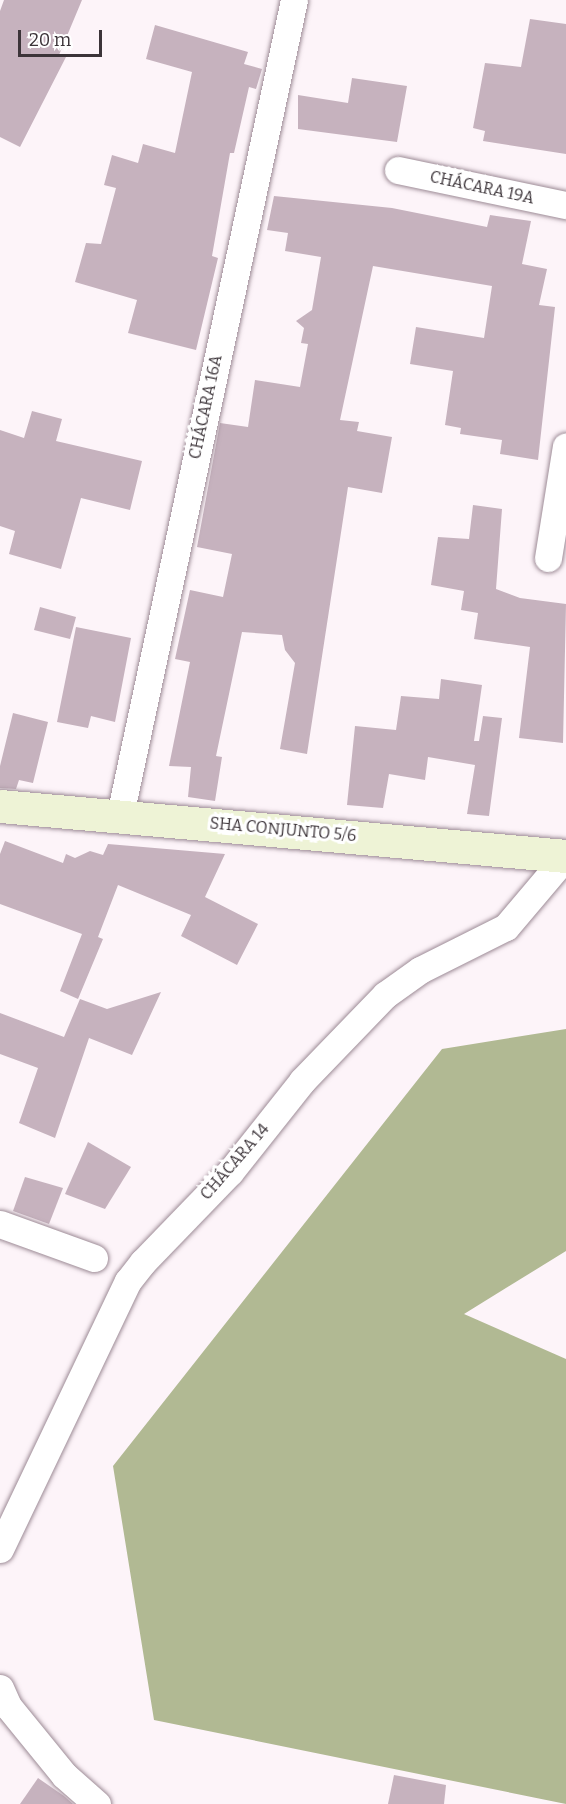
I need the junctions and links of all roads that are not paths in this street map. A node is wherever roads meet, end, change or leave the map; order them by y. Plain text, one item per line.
1 (294, 0) edge
2 (398, 170) dead end
3 (566, 206) edge
4 (566, 446) edge
5 (548, 558) dead end
6 (0, 806) edge
7 (120, 815) junction
8 (566, 856) edge
9 (0, 1224) edge
10 (94, 1258) dead end
11 (0, 1549) edge
12 (0, 1688) edge
13 (97, 1804) edge

1 - 7 street, CHÁCARA 16A
2 - 3 street, CHÁCARA 19A
4 - 5 street
6 - 7 street, SHA CONJUNTO 5/6
7 - 8 street, SHA CONJUNTO 5/6
8 - 11 street, CHÁCARA 14
9 - 10 street
12 - 13 street

